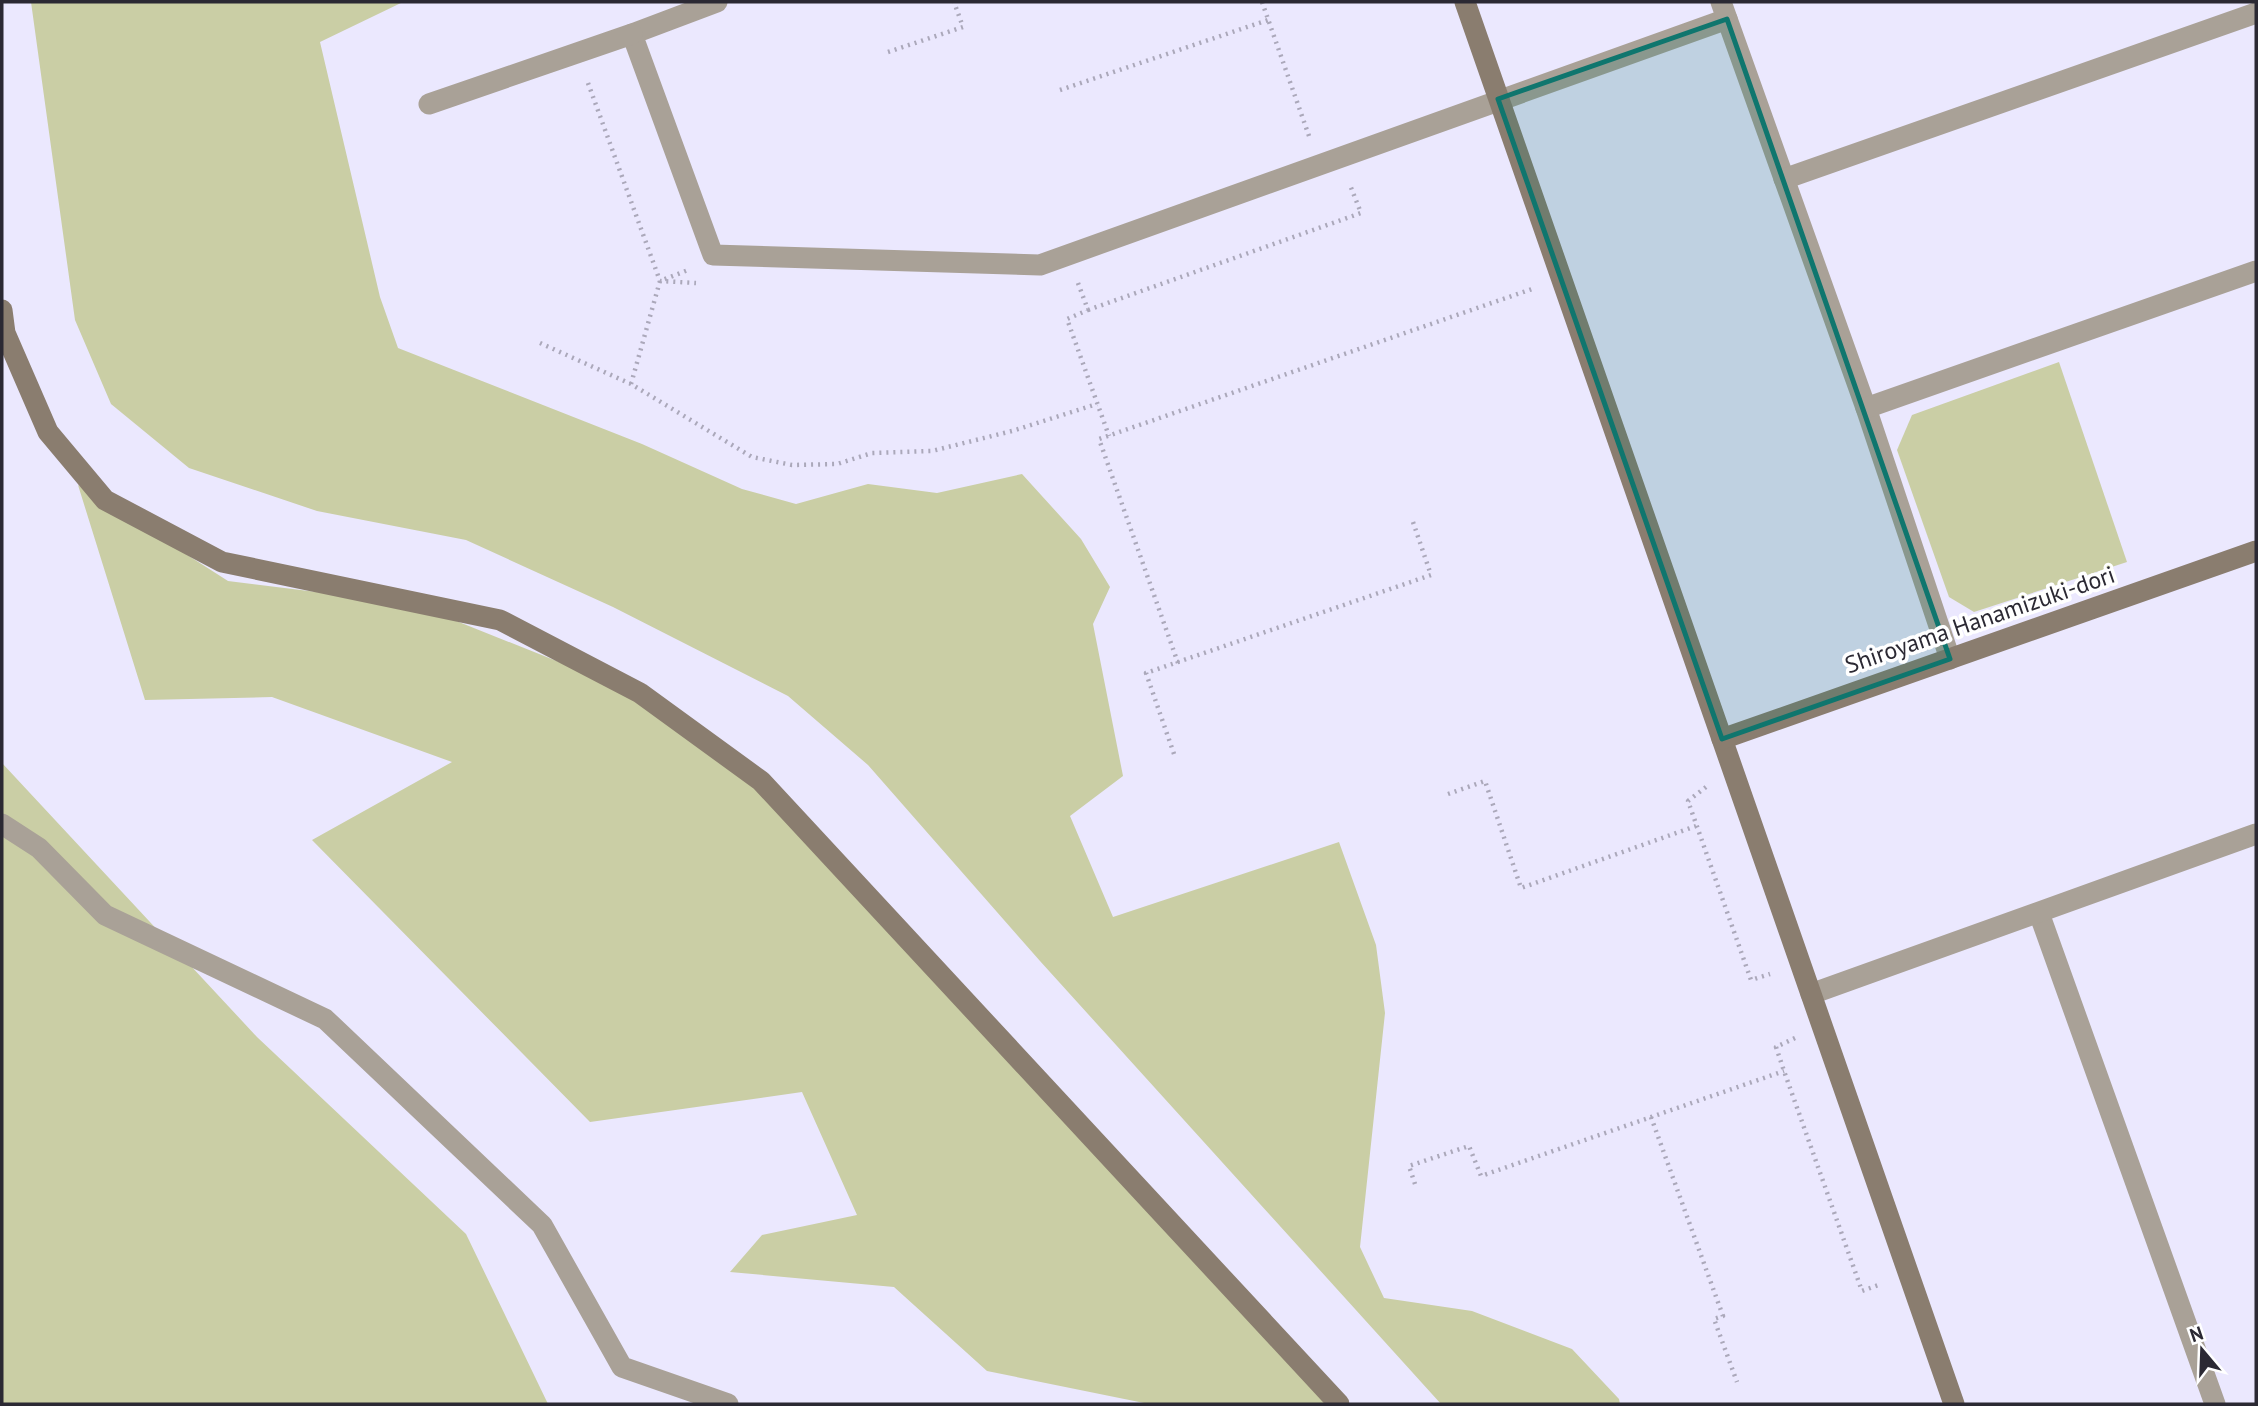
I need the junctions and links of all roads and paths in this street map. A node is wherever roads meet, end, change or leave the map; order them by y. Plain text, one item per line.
1 (717, 2) edge
2 (954, 2) edge
3 (1262, 2) edge
4 (1465, 2) edge
5 (1724, 10) edge
6 (2256, 13) edge
7 (1268, 20) junction
8 (632, 34) junction
9 (888, 52) dead end
10 (1060, 90) dead end
11 (1499, 99) junction
12 (429, 104) dead end
13 (1319, 165) junction
14 (1348, 178) dead end
15 (1784, 179) junction
16 (713, 255) junction
17 (1068, 256) junction
18 (2256, 271) edge
19 (1533, 288) dead end
20 (2, 310) edge
21 (1088, 310) junction
22 (540, 343) dead end
23 (631, 384) junction
24 (1097, 404) junction
25 (1866, 408) junction
26 (1109, 436) junction
27 (1413, 522) dead end
28 (2256, 551) edge
29 (1950, 659) junction
30 (1178, 663) junction
31 (1722, 739) junction
32 (1174, 754) dead end
33 (1709, 784) dead end
34 (1448, 794) dead end
35 (2, 824) edge
36 (1696, 827) junction
37 (2254, 841) edge
38 (2039, 913) junction
39 (1775, 972) dead end
40 (1811, 994) junction
41 (1799, 1037) dead end
42 (1784, 1071) junction
43 (1651, 1117) junction
44 (1415, 1184) dead end
45 (1886, 1282) dead end
46 (1737, 1382) dead end
47 (728, 1404) edge
48 (1339, 1404) edge
49 (1954, 1404) edge
50 (2215, 1404) edge

1 - 8 street
2 - 9 path
3 - 7 path
4 - 11 street
5 - 11 street
5 - 15 street
6 - 15 street
7 - 10 path
7 - 13 path
8 - 12 street
8 - 16 street
11 - 13 street
11 - 31 street
13 - 17 street
14 - 21 path
15 - 25 street
16 - 17 street
16 - 23 path
17 - 21 path
18 - 25 street
19 - 26 path
20 - 48 street
21 - 24 path
22 - 23 path
23 - 24 path
24 - 26 path
25 - 29 street
26 - 30 path
27 - 30 path
28 - 29 street, Shiroyama Hanamizuki-dori
29 - 31 street, Shiroyama Hanamizuki-dori
30 - 32 path
31 - 40 street
33 - 36 path
34 - 36 path
35 - 47 street
36 - 39 path
37 - 38 street
38 - 40 street
38 - 50 street
40 - 49 street
41 - 42 path
42 - 43 path
42 - 45 path
43 - 44 path
43 - 46 path

